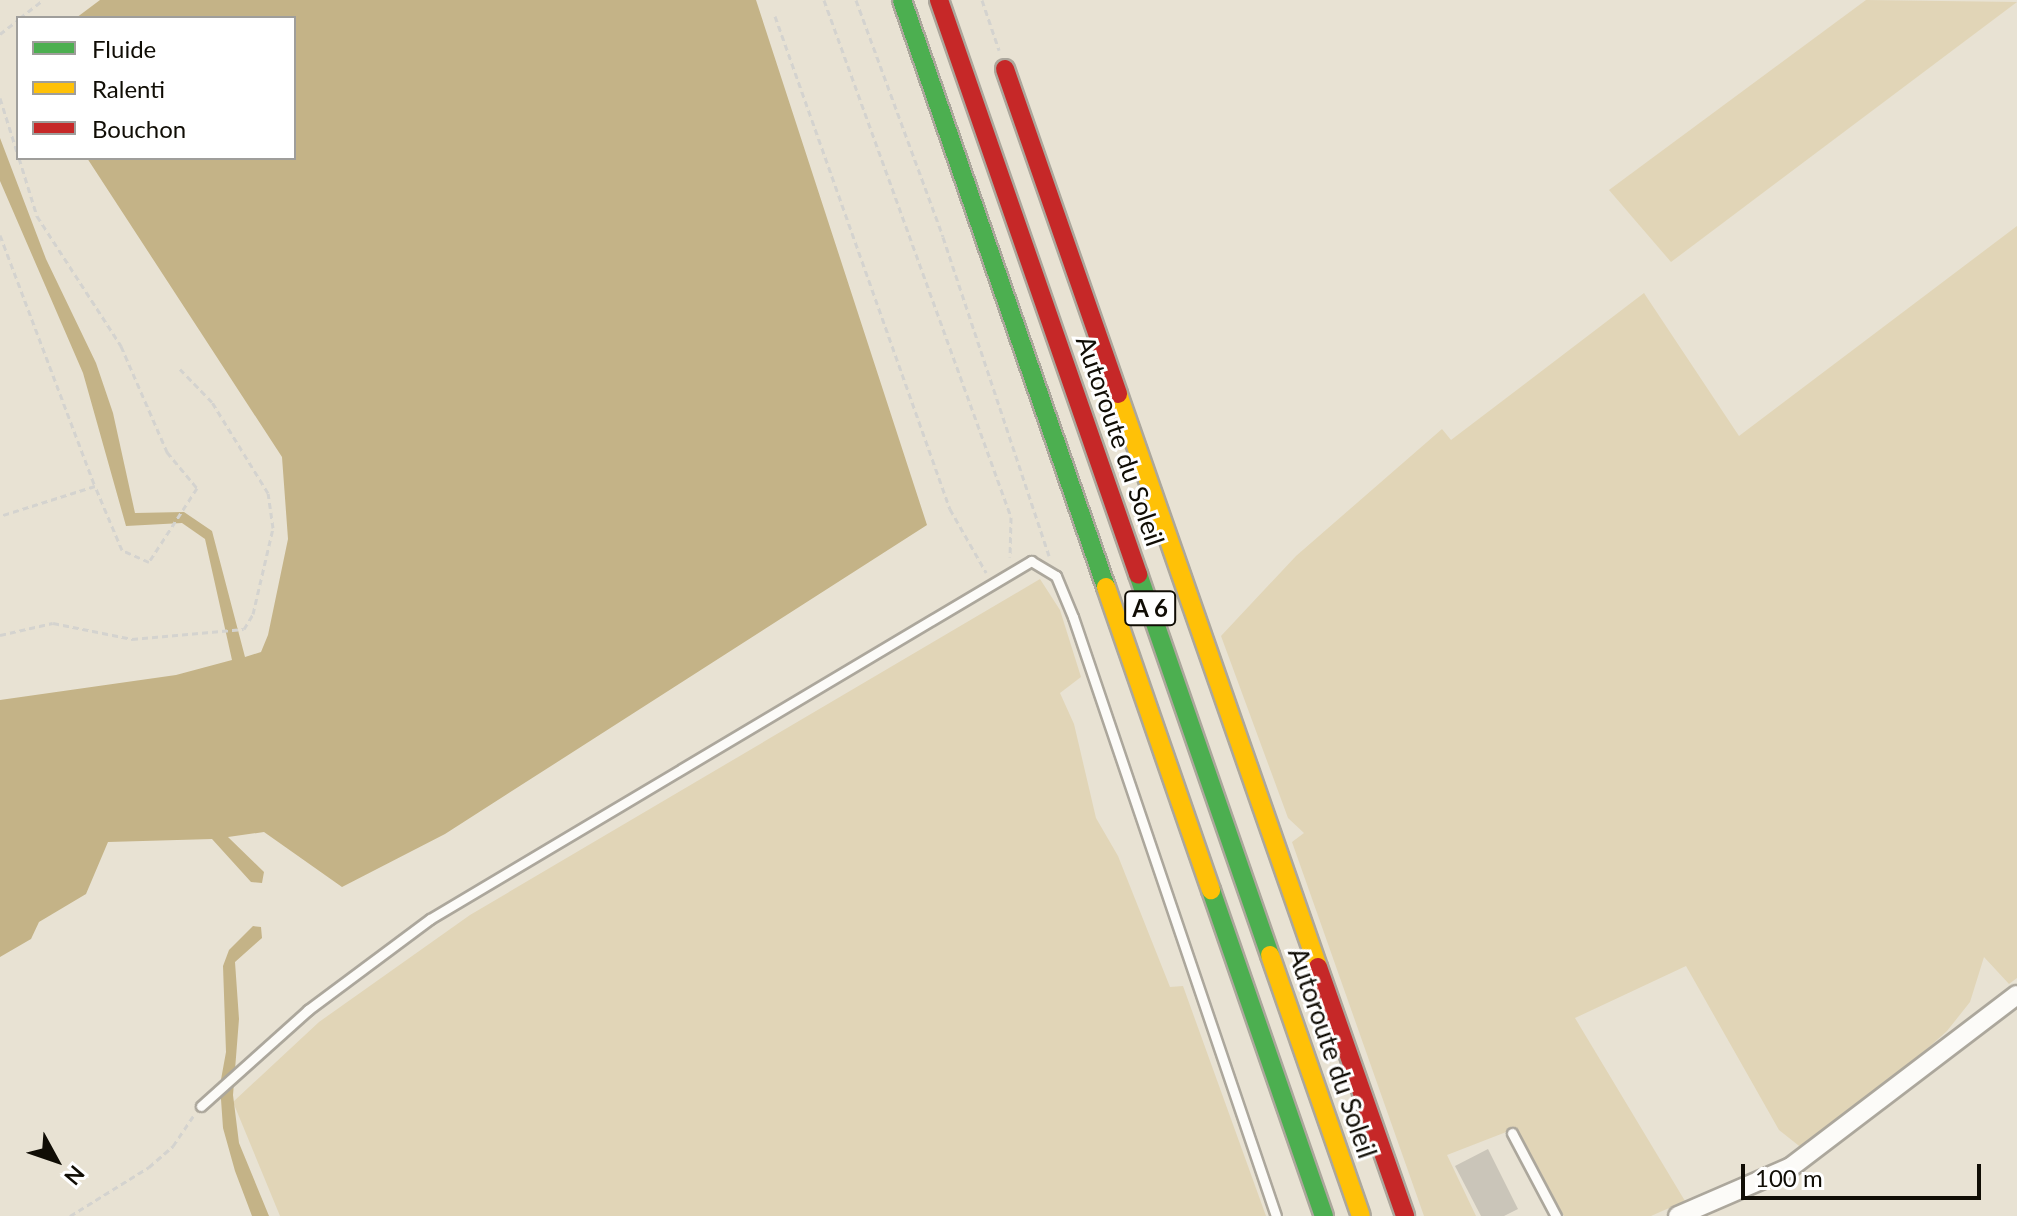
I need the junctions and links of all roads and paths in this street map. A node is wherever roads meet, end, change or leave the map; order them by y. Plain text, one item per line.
1 (43, 0) edge
2 (824, 0) edge
3 (856, 0) edge
4 (902, 0) edge
5 (939, 0) edge
6 (982, 0) edge
7 (23, 16) edge
8 (775, 16) dead end
9 (16, 21) edge
10 (0, 34) edge
11 (1005, 69) joint
12 (0, 98) edge
13 (16, 150) edge
14 (19, 160) edge
15 (0, 235) edge
16 (180, 369) dead end
17 (95, 486) junction
18 (0, 516) edge
19 (1008, 573) junction
20 (1056, 576) junction
21 (992, 582) junction
22 (0, 635) edge
23 (2017, 995) edge
24 (201, 1106) joint
25 (1512, 1133) dead end
26 (70, 1216) edge
27 (1276, 1216) edge
28 (1324, 1216) edge
29 (1361, 1216) edge
30 (1405, 1216) edge
31 (1556, 1216) edge
32 (1678, 1216) edge

1 - 7 path
2 - 19 path
3 - 20 path
4 - 28 main road, A 6
5 - 29 main road, Autoroute du Soleil / A 6
6 - 11 path
8 - 21 path
9 - 10 path
11 - 30 main road
12 - 13 path
14 - 17 path
15 - 17 path
16 - 22 path
17 - 18 path
19 - 20 lane
19 - 21 lane
20 - 27 lane
21 - 24 lane
23 - 32 street
24 - 26 path
25 - 31 lane

